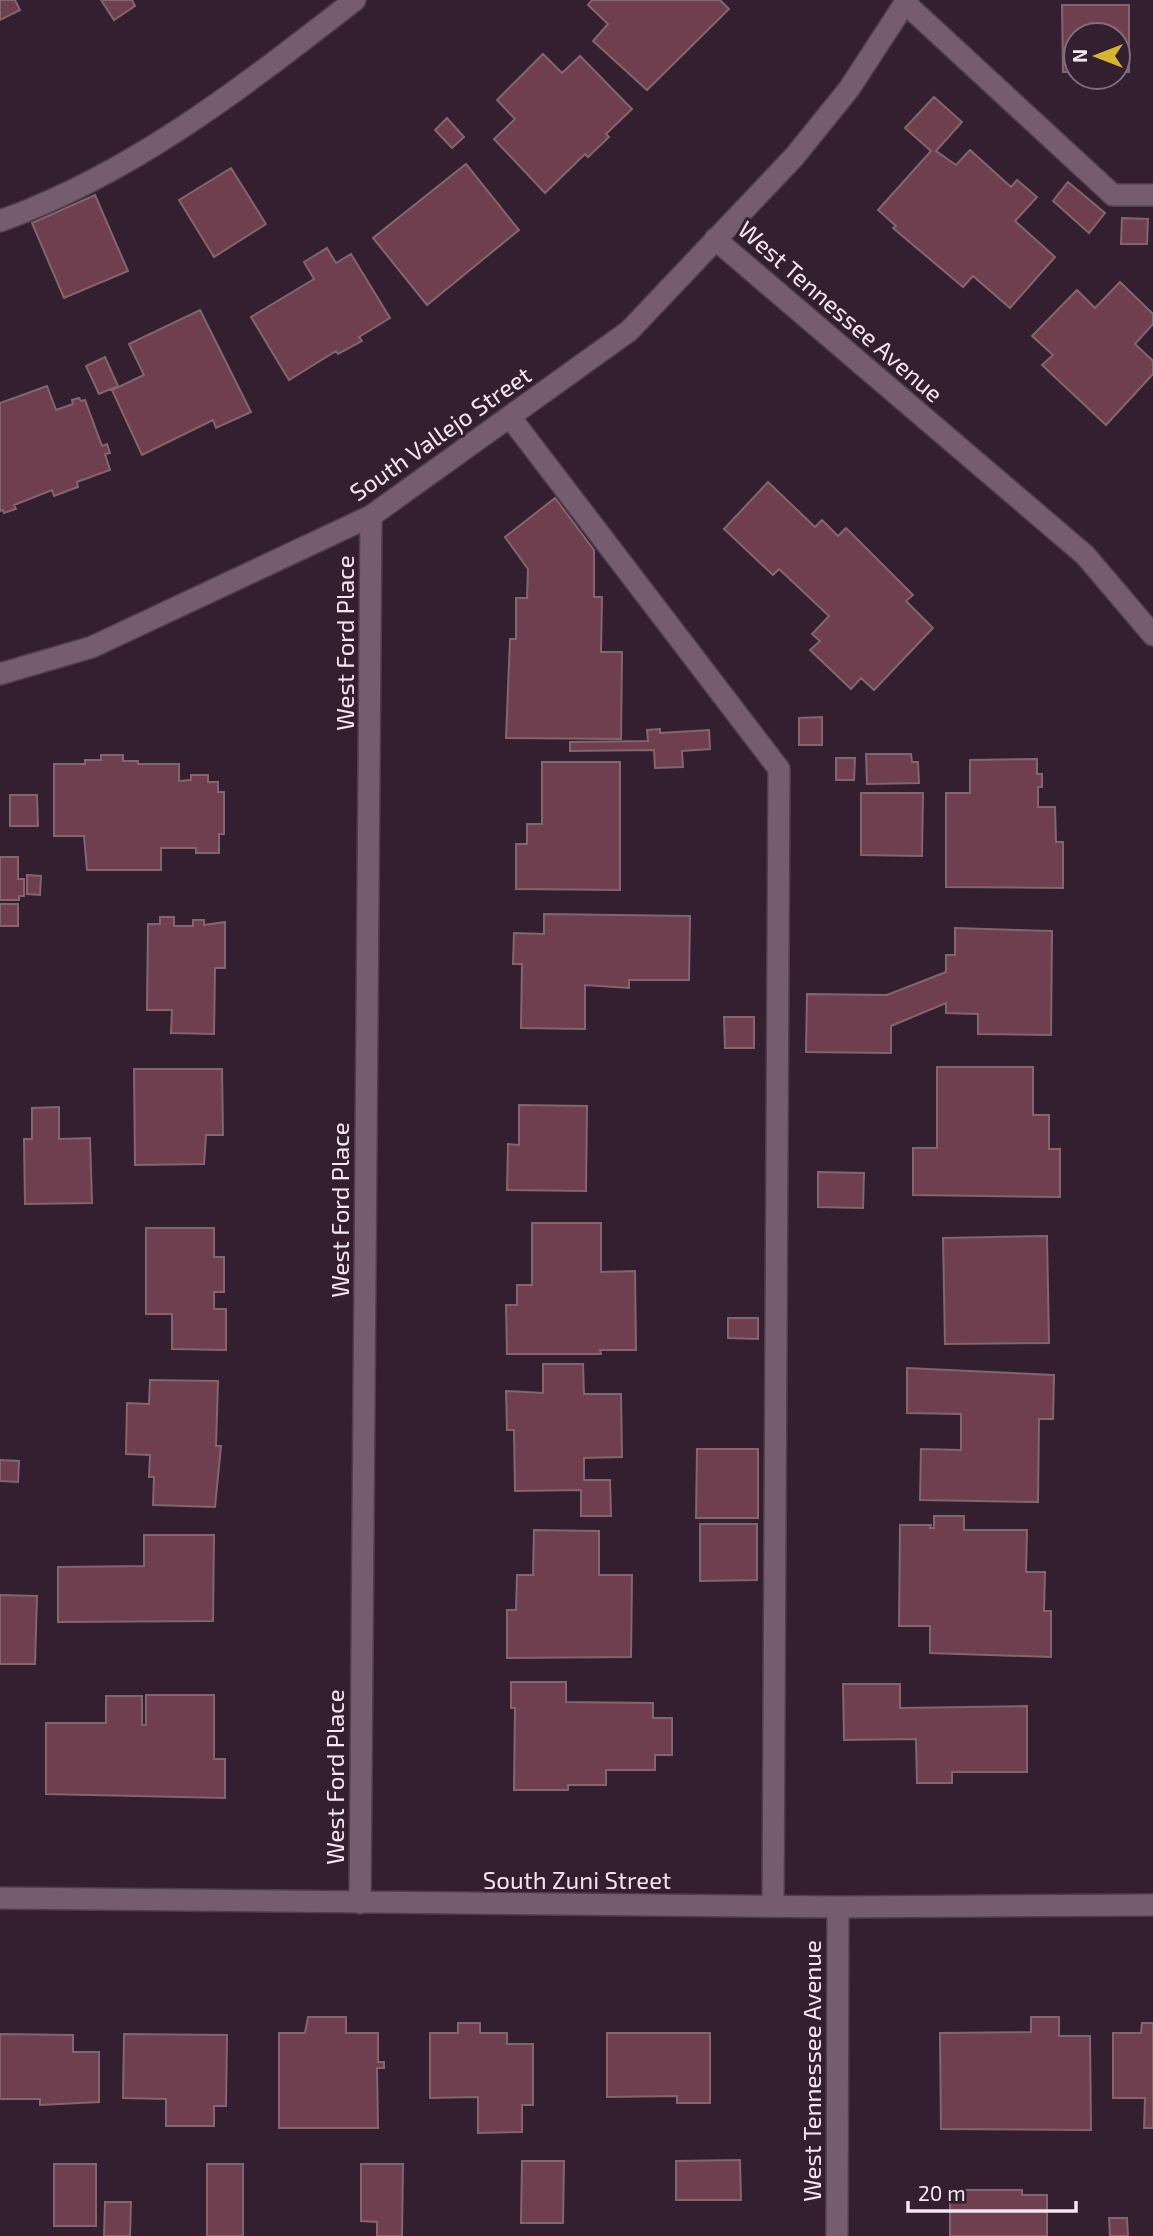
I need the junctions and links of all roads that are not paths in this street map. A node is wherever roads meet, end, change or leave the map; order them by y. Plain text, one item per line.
1 (355, 0) edge
2 (906, 1) edge
3 (1153, 195) edge
4 (0, 221) edge
5 (715, 239) junction
6 (510, 417) junction
7 (371, 516) junction
8 (1148, 623) edge
9 (0, 674) edge
10 (0, 1898) edge
11 (360, 1903) junction
12 (1153, 1905) edge
13 (773, 1906) junction
14 (838, 1907) junction
15 (837, 2236) edge

1 - 4 street
2 - 3 street
2 - 5 street, West Tennessee Avenue
5 - 6 street, South Vallejo Street
5 - 8 street, West Tennessee Avenue
6 - 7 street, South Vallejo Street
6 - 13 street
7 - 9 street, South Vallejo Street
7 - 11 street, West Ford Place
10 - 11 street, South Zuni Street
11 - 13 street, South Zuni Street
12 - 14 street, South Zuni Street
13 - 14 street, South Zuni Street
14 - 15 street, West Tennessee Avenue

